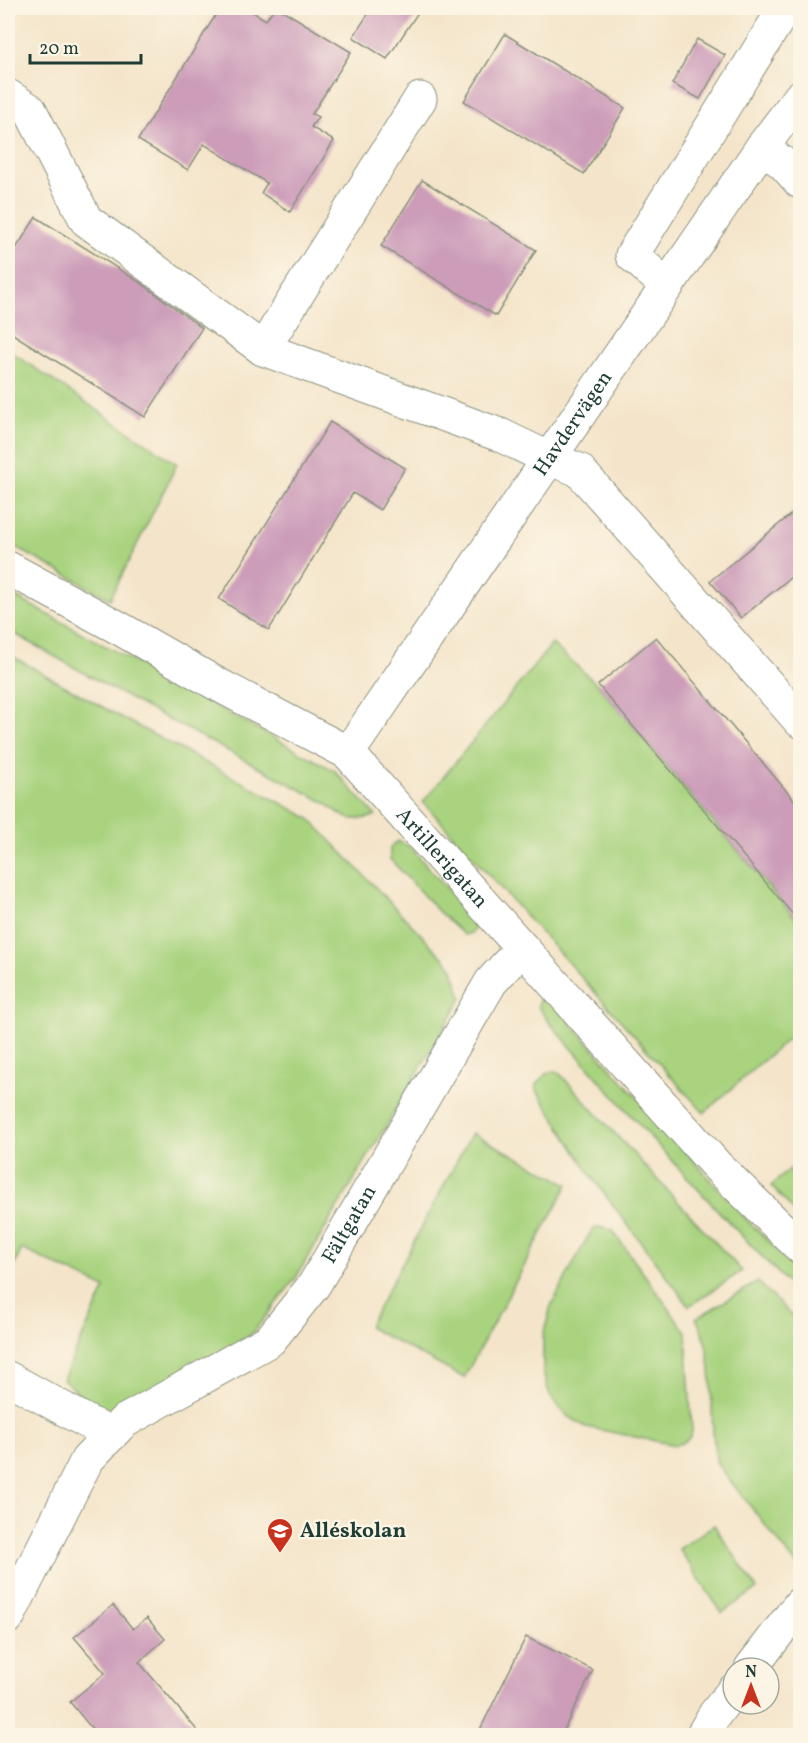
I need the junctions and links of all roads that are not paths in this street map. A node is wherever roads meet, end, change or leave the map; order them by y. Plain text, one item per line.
1 (785, 8) edge
2 (8, 96) edge
3 (801, 97) edge
4 (420, 99) dead end
5 (762, 147) junction
6 (801, 182) edge
7 (667, 286) junction
8 (263, 349) junction
9 (550, 459) junction
10 (8, 568) edge
11 (801, 721) edge
12 (348, 753) junction
13 (522, 948) junction
14 (801, 1247) edge
15 (8, 1378) edge
16 (111, 1434) junction
17 (801, 1604) edge
18 (8, 1617) edge
19 (760, 1656) edge
20 (721, 1706) edge
21 (702, 1736) edge

1 - 7 street
2 - 8 street
3 - 5 street, Havdervägen
4 - 8 street
5 - 6 street
5 - 7 street, Havdervägen
7 - 9 street, Havdervägen
8 - 9 street
9 - 11 street
9 - 12 street, Havdervägen
10 - 12 street, Artillerigatan
12 - 13 street, Artillerigatan
13 - 14 street, Artillerigatan
13 - 16 street, Fältgatan
15 - 16 street
16 - 18 street, Fältgatan
17 - 19 street
20 - 21 street

